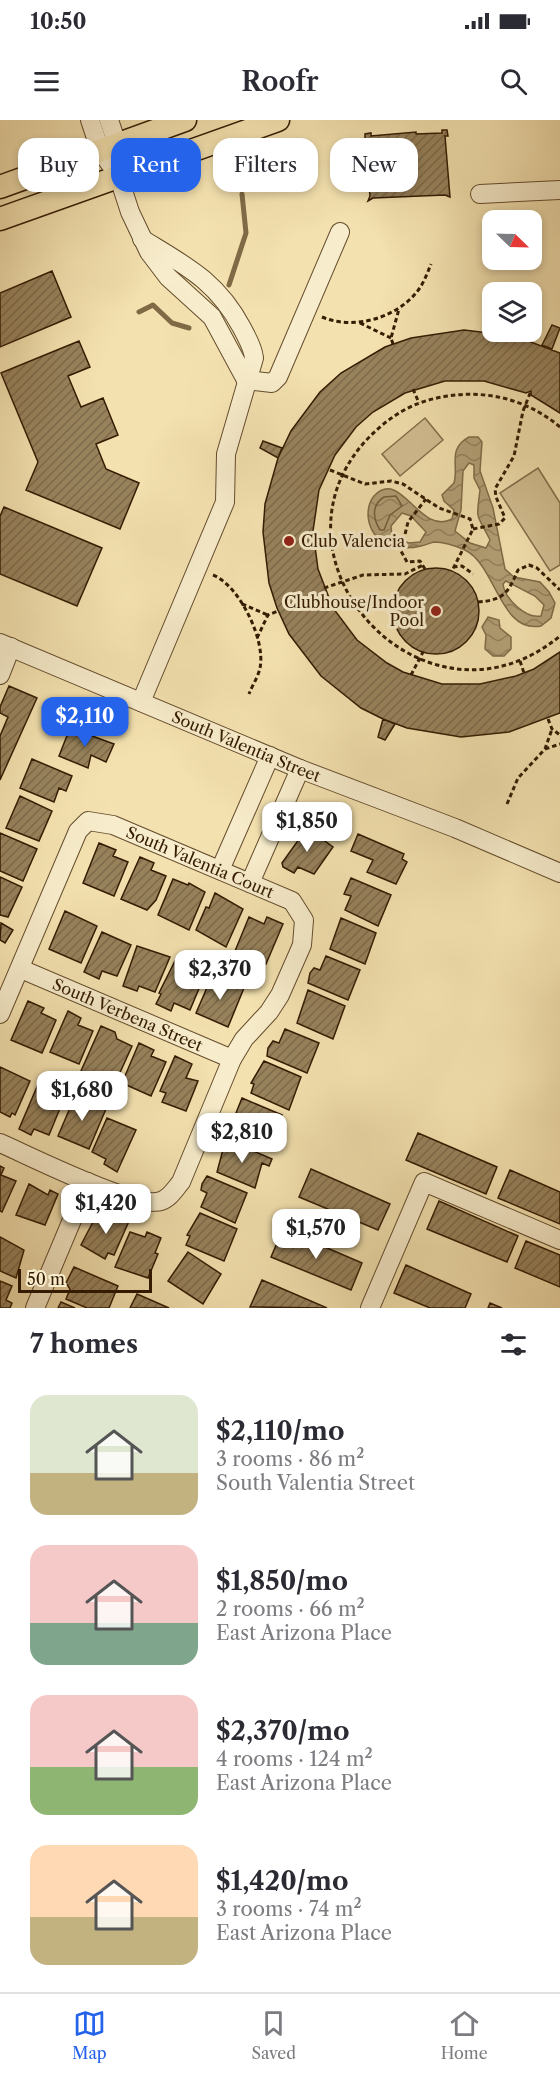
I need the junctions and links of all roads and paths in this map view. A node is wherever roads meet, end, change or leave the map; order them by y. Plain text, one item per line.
1 (90, 120) edge
2 (109, 120) edge
3 (185, 120) edge
4 (278, 120) edge
5 (201, 146) edge
6 (109, 147) junction
7 (111, 153) edge
8 (111, 178) edge
9 (0, 187) edge
10 (560, 190) edge
11 (123, 192) edge
12 (480, 194) dead end
13 (0, 219) edge
14 (340, 232) dead end
15 (431, 264) dead end
16 (400, 307) junction
17 (332, 321) dead end
18 (359, 323) junction
19 (391, 338) junction
20 (393, 344) dead end
21 (246, 380) junction
22 (412, 389) dead end
23 (531, 391) dead end
24 (419, 403) junction
25 (525, 405) junction
26 (560, 427) edge
27 (330, 470) dead end
28 (344, 475) junction
29 (426, 499) junction
30 (473, 529) junction
31 (473, 574) dead end
32 (225, 580) dead end
33 (343, 581) junction
34 (324, 588) dead end
35 (560, 590) edge
36 (478, 602) dead end
37 (242, 604) junction
38 (278, 611) dead end
39 (268, 615) junction
40 (560, 636) edge
41 (257, 638) junction
42 (5, 645) edge
43 (423, 652) dead end
44 (418, 658) junction
45 (520, 661) junction
46 (524, 673) dead end
47 (0, 675) edge
48 (411, 675) dead end
49 (249, 694) dead end
50 (141, 702) junction
51 (548, 719) dead end
52 (552, 729) junction
53 (560, 735) edge
54 (560, 744) edge
55 (545, 749) junction
56 (270, 756) junction
57 (300, 769) junction
58 (507, 804) dead end
59 (243, 818) junction
60 (273, 831) junction
61 (220, 870) junction
62 (560, 873) edge
63 (250, 883) junction
64 (21, 969) junction
65 (0, 1014) edge
66 (232, 1059) junction
67 (0, 1143) edge
68 (88, 1182) junction
69 (560, 1240) edge
70 (35, 1308) edge
71 (370, 1308) edge

1 - 6 street
2 - 6 street
3 - 6 main road
4 - 5 main road
6 - 7 street
6 - 9 main road
8 - 13 main road
10 - 12 street
11 - 21 street
14 - 21 street
15 - 16 path
16 - 18 path
16 - 19 path
17 - 18 path
18 - 19 path
19 - 20 path
21 - 50 street
22 - 24 path
23 - 25 path
24 - 25 path
24 - 28 path
25 - 26 path
25 - 30 path
27 - 28 path
28 - 29 path
28 - 33 path
29 - 30 path
29 - 33 path
30 - 31 path
32 - 37 path
33 - 34 path
33 - 44 path
35 - 36 path
37 - 39 path
37 - 41 path
38 - 39 path
39 - 41 path
40 - 45 path
41 - 49 path
42 - 47 street
42 - 50 street, South Valentia Street
43 - 44 path
44 - 45 path
44 - 48 path
45 - 46 path
50 - 56 street, South Valentia Street
51 - 52 path
52 - 53 path
52 - 55 path
54 - 55 path
55 - 58 path
56 - 57 street, South Valentia Street
56 - 59 street
57 - 60 street
57 - 62 street, South Valentia Street
59 - 60 street
59 - 61 street
60 - 63 street
61 - 63 street, South Valentia Court
61 - 64 street, South Valentia Court
63 - 66 street, South Valentia Court
64 - 65 street
64 - 66 street, South Verbena Street
66 - 68 street
67 - 68 street
68 - 70 street
69 - 71 street

